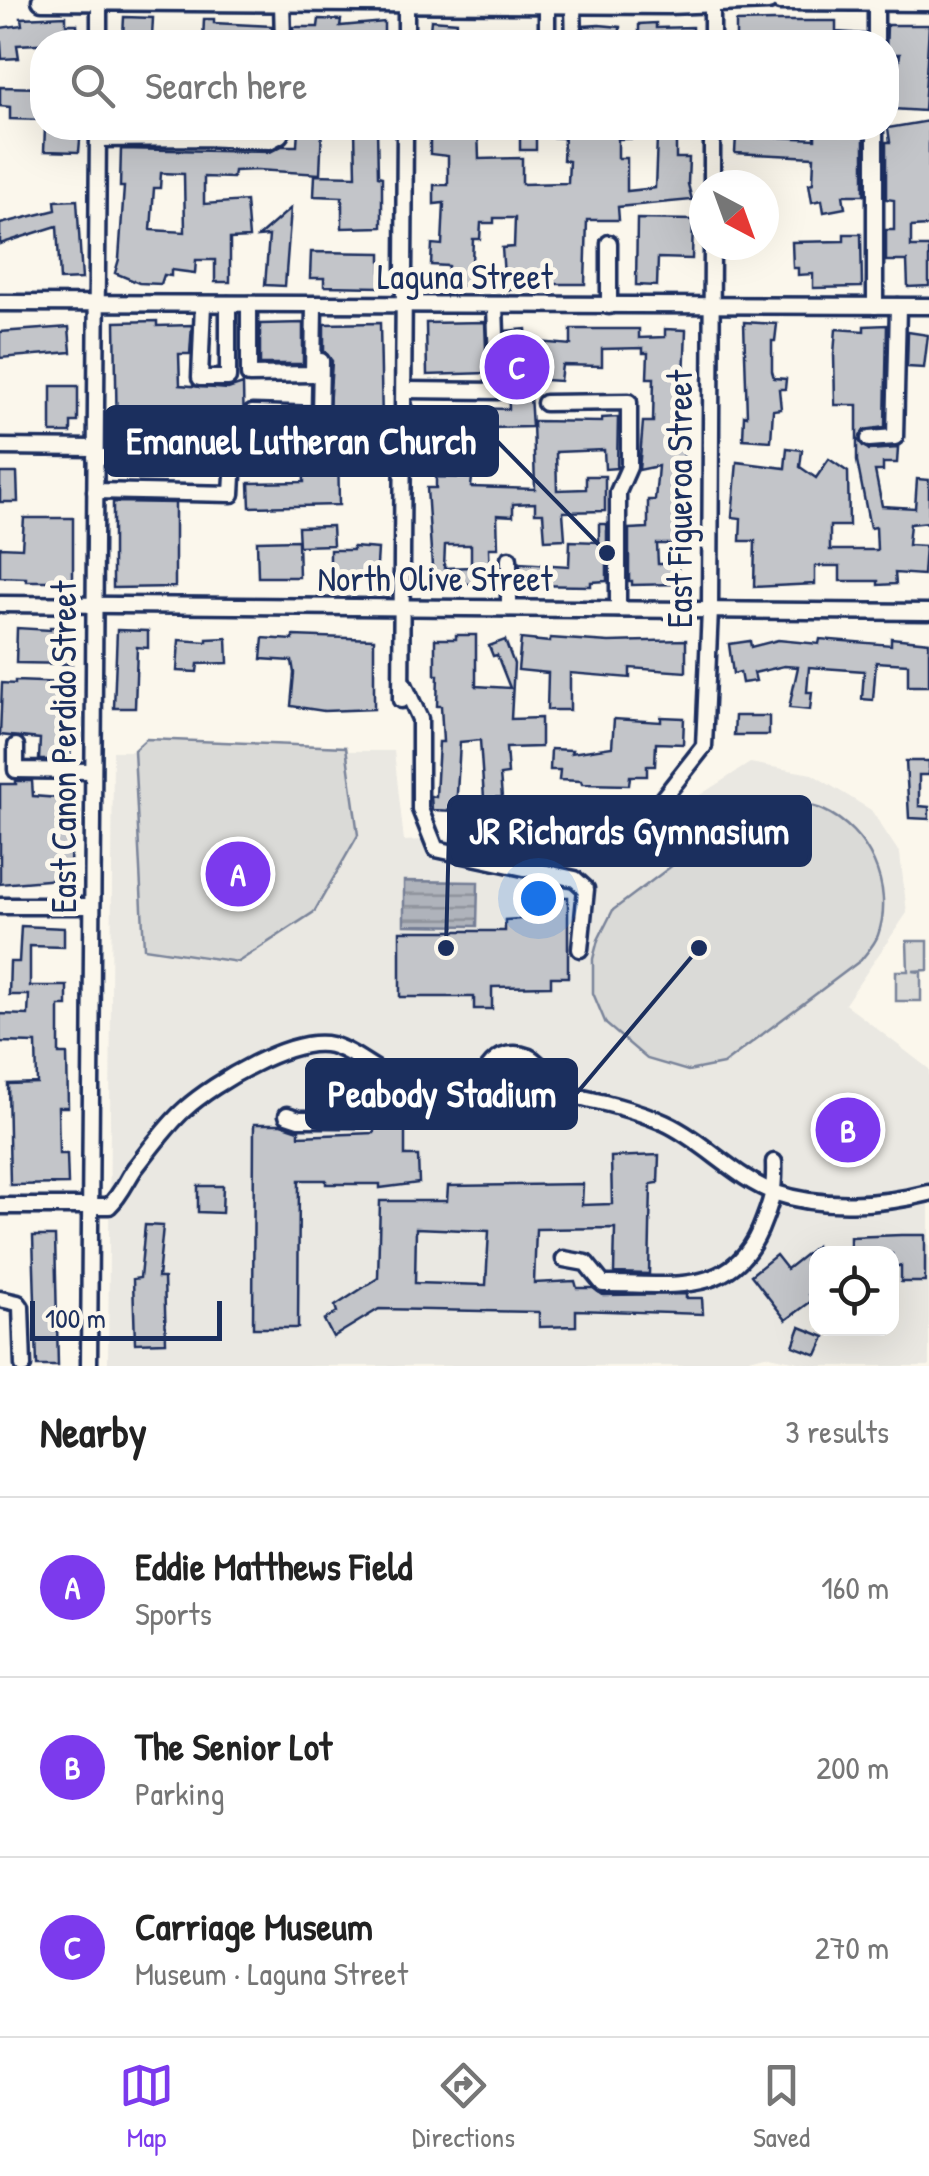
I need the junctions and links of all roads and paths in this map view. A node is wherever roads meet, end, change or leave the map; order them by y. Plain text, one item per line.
1 (42, 0) edge
2 (99, 0) edge
3 (768, 0) edge
4 (780, 0) edge
5 (876, 0) edge
6 (712, 1) edge
7 (929, 1) edge
8 (282, 2) junction
9 (406, 2) edge
10 (577, 3) edge
11 (547, 4) junction
12 (99, 30) edge
13 (283, 30) edge
14 (406, 30) edge
15 (547, 30) edge
16 (575, 30) edge
17 (712, 30) edge
18 (876, 30) edge
19 (98, 140) edge
20 (405, 140) edge
21 (712, 140) edge
22 (875, 140) edge
23 (712, 170) edge
24 (608, 243) dead end
25 (712, 260) edge
26 (0, 303) edge
27 (96, 303) junction
28 (202, 304) junction
29 (228, 304) junction
30 (249, 304) junction
31 (318, 305) junction
32 (404, 305) junction
33 (495, 306) junction
34 (609, 306) junction
35 (712, 306) junction
36 (875, 306) junction
37 (898, 306) junction
38 (929, 306) edge
39 (404, 390) junction
40 (545, 403) dead end
41 (252, 413) dead end
42 (870, 439) dead end
43 (0, 448) edge
44 (95, 453) junction
45 (95, 492) junction
46 (509, 559) dead end
47 (0, 604) edge
48 (94, 605) junction
49 (402, 608) junction
50 (508, 608) junction
51 (618, 609) junction
52 (710, 610) junction
53 (929, 612) edge
54 (401, 679) junction
55 (401, 700) dead end
56 (16, 746) dead end
57 (92, 771) junction
58 (504, 822) dead end
59 (0, 906) edge
60 (92, 906) junction
61 (580, 949) dead end
62 (547, 1090) junction
63 (484, 1092) junction
64 (287, 1115) dead end
65 (364, 1119) dead end
66 (774, 1162) dead end
67 (776, 1192) junction
68 (929, 1193) edge
69 (901, 1200) junction
70 (929, 1204) edge
71 (0, 1206) edge
72 (90, 1206) junction
73 (564, 1259) dead end
74 (0, 1300) edge
75 (22, 1366) edge
76 (88, 1366) edge

1 - 2 main road
2 - 8 main road
2 - 12 street
3 - 6 main road
4 - 5 main road
5 - 7 main road
5 - 18 street
6 - 10 main road
6 - 17 street
8 - 9 main road
8 - 13 street
9 - 11 main road
9 - 14 street
10 - 11 main road
10 - 16 street
11 - 15 street
19 - 27 street, East Canon Perdido Street
20 - 32 street
21 - 23 street
22 - 36 street
24 - 34 street
25 - 35 street, East Figueroa Street
26 - 27 street, Laguna Street
27 - 28 street, Laguna Street
27 - 44 street, East Canon Perdido Street
28 - 29 street, Laguna Street
28 - 29 street
29 - 30 street, Laguna Street
30 - 31 street, Laguna Street
30 - 31 street
31 - 32 street, Laguna Street
31 - 41 street
32 - 33 street, Laguna Street
32 - 39 street
33 - 34 street, Laguna Street
33 - 39 street
34 - 35 street, Laguna Street
35 - 36 street, Laguna Street
35 - 52 street, East Figueroa Street
36 - 37 street, Laguna Street
37 - 38 street, Laguna Street
37 - 42 street
39 - 49 street
40 - 51 street
43 - 44 street
44 - 45 street, East Canon Perdido Street
44 - 45 street
45 - 48 street, East Canon Perdido Street
46 - 50 street
47 - 48 street, North Olive Street
48 - 49 street, North Olive Street
48 - 57 street, East Canon Perdido Street
49 - 50 street, North Olive Street
49 - 54 street
50 - 51 street, North Olive Street
51 - 52 street, North Olive Street
52 - 53 street, North Olive Street
52 - 58 street, East Figueroa Street
54 - 55 street
54 - 61 street
56 - 57 street
57 - 60 street, East Canon Perdido Street
59 - 60 street
60 - 72 street, East Canon Perdido Street
62 - 63 street
62 - 63 street
62 - 67 street
63 - 72 street
64 - 65 street
66 - 67 street
67 - 69 street
67 - 73 street
68 - 69 street
69 - 70 street
71 - 72 street
72 - 76 street, East Canon Perdido Street
74 - 75 street

